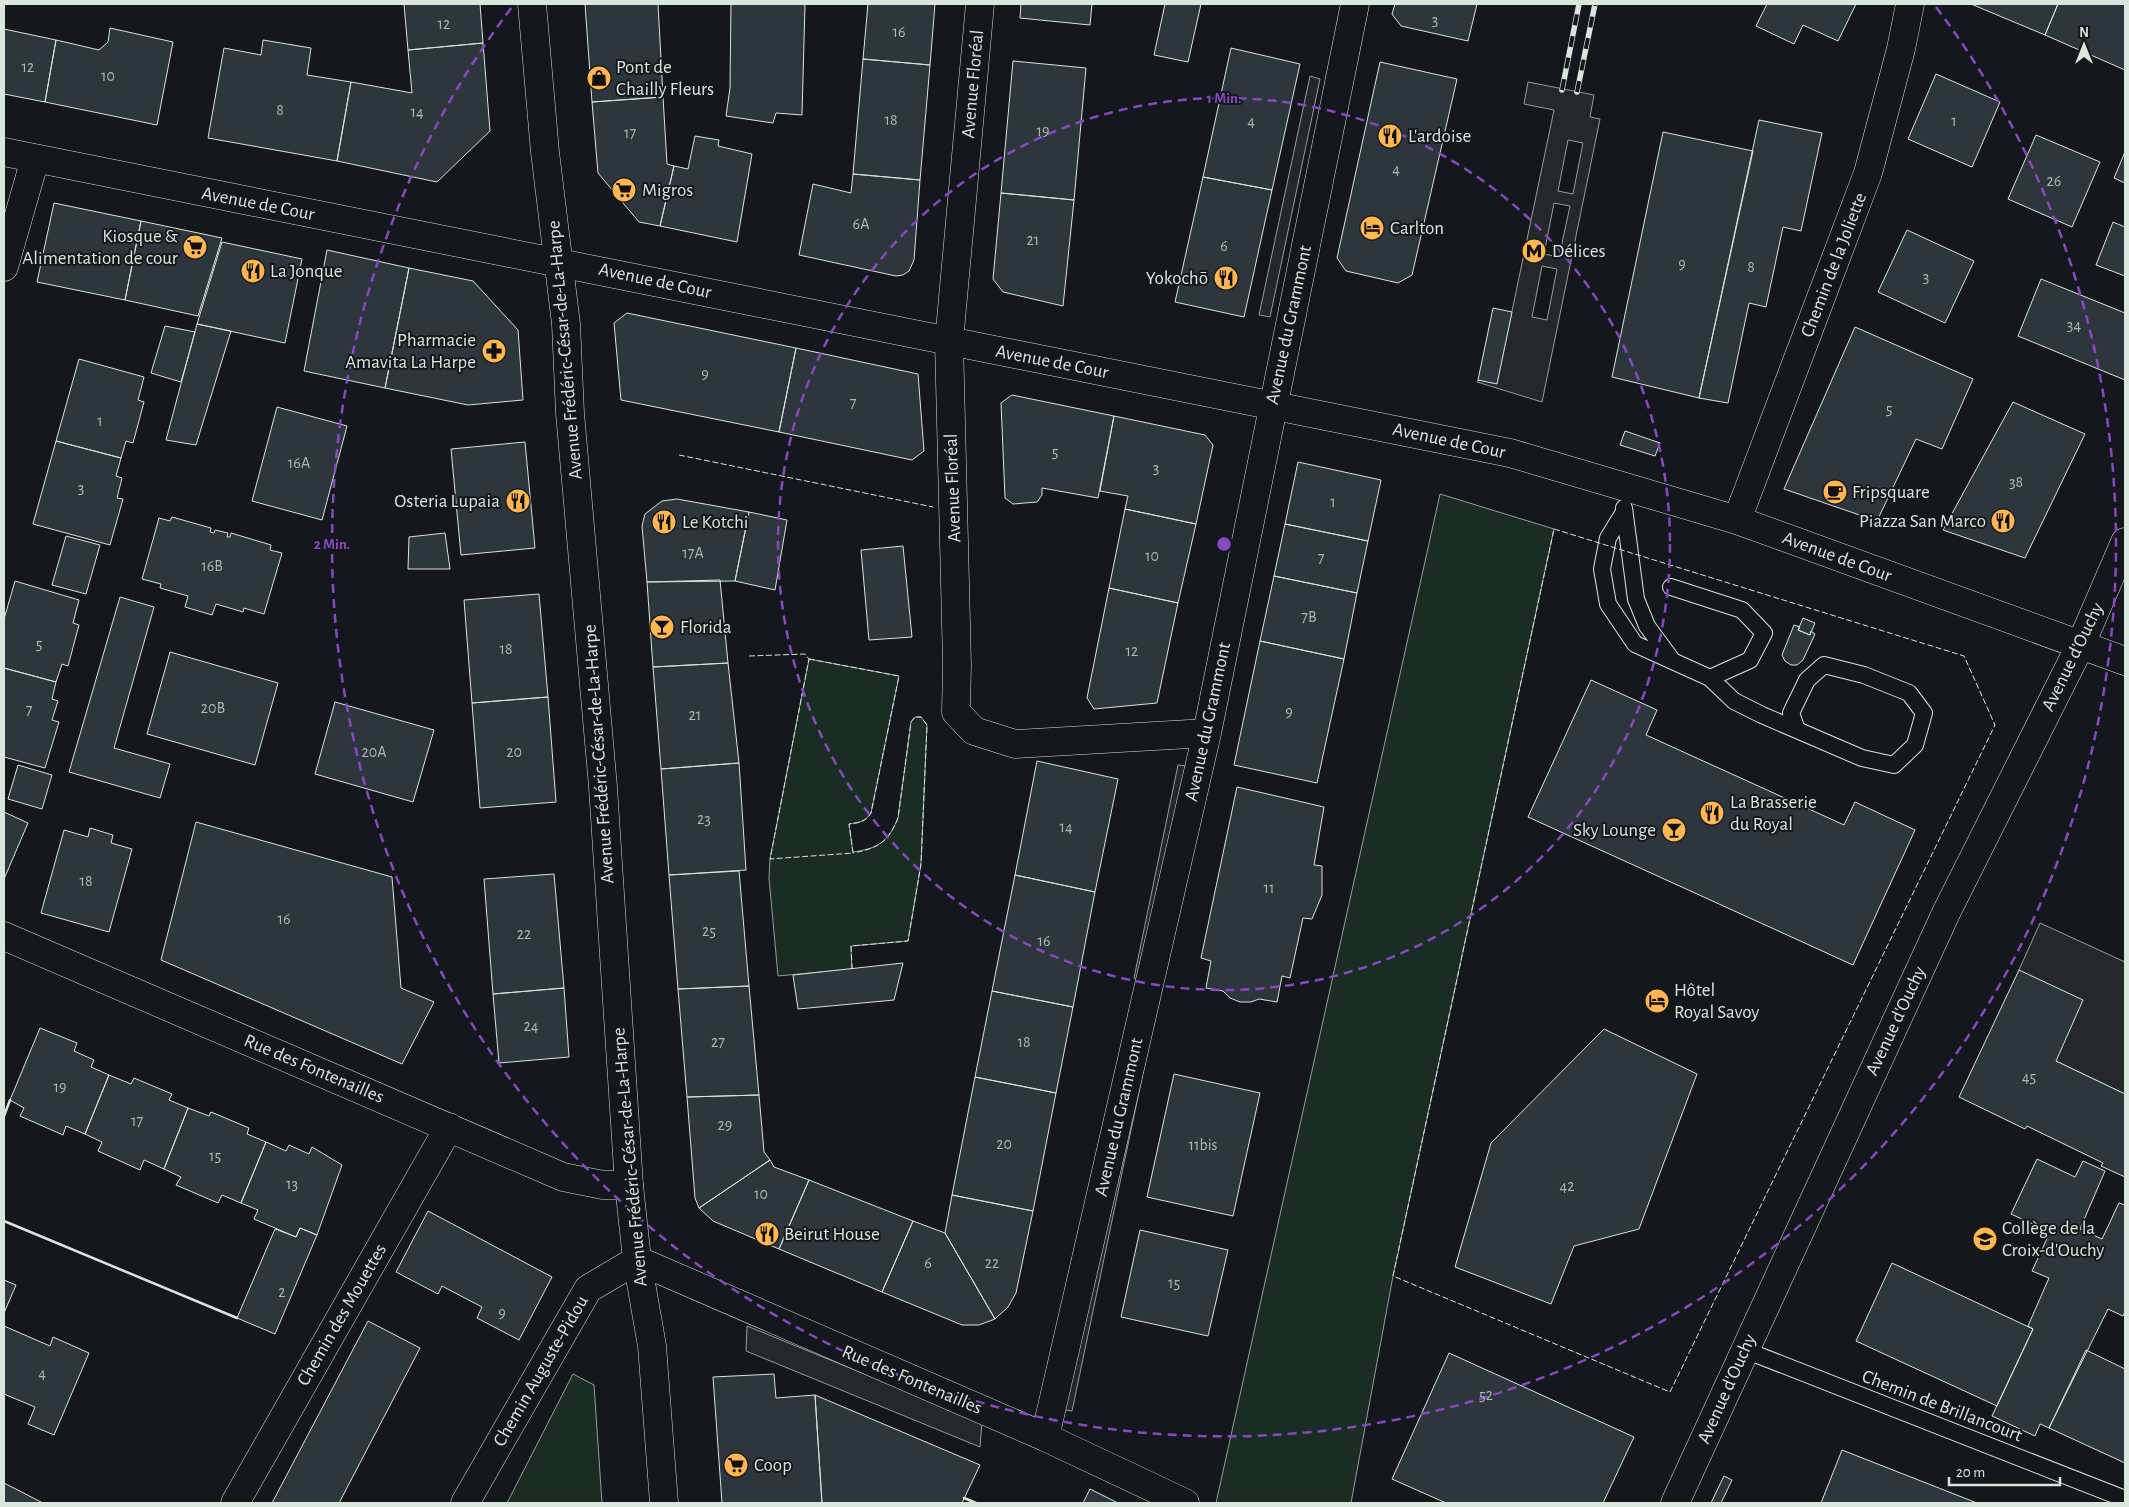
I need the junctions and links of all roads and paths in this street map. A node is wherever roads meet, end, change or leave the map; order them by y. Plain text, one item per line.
1 (532, 4) edge
2 (980, 4) edge
3 (1356, 4) edge
4 (1910, 4) edge
5 (4, 152) edge
6 (35, 159) junction
7 (560, 262) junction
8 (4, 267) edge
9 (949, 341) junction
10 (1272, 405) junction
11 (1626, 499) junction
12 (1737, 520) junction
13 (2125, 542) edge
14 (1671, 587) dead end
15 (2081, 644) junction
16 (1672, 660) junction
17 (2125, 660) edge
18 (1710, 678) junction
19 (1797, 730) junction
20 (1207, 733) junction
21 (4, 936) edge
22 (449, 1127) junction
23 (629, 1185) junction
24 (637, 1260) junction
25 (1745, 1350) junction
26 (1045, 1437) junction
27 (1173, 1499) edge
28 (2125, 1500) edge
29 (235, 1503) edge
30 (465, 1503) edge
31 (664, 1503) edge
32 (1675, 1503) edge

1 - 7 street, Avenue Frédéric-César-de-La-Harpe
2 - 9 street, Avenue Floréal
3 - 10 street, Avenue du Grammont
4 - 12 street, Chemin de la Joliette
5 - 6 street, Avenue de Cour
6 - 7 street, Avenue de Cour
6 - 8 street
7 - 9 street, Avenue de Cour
7 - 23 street, Avenue Frédéric-César-de-La-Harpe
9 - 10 street, Avenue de Cour
9 - 20 street, Avenue Floréal
10 - 11 street, Avenue de Cour
10 - 20 street, Avenue du Grammont
11 - 12 street, Avenue de Cour
11 - 16 lane
11 - 16 lane
12 - 15 street, Avenue de Cour
13 - 15 street, Avenue d'Ouchy
14 - 18 lane
15 - 17 street, Avenue de Cour
15 - 25 street, Avenue d'Ouchy
16 - 18 lane
18 - 19 lane
19 - 19 lane
20 - 26 street, Avenue du Grammont
21 - 22 street, Rue des Fontenailles
22 - 23 street, Rue des Fontenailles
22 - 29 street, Chemin des Mouettes
23 - 24 street, Avenue Frédéric-César-de-La-Harpe
24 - 26 street, Rue des Fontenailles
24 - 30 street, Chemin Auguste-Pidou
24 - 31 street, Avenue Frédéric-César-de-La-Harpe
25 - 28 lane, Chemin de Brillancourt
25 - 32 street, Avenue d'Ouchy
26 - 27 street, Rue des Fontenailles

